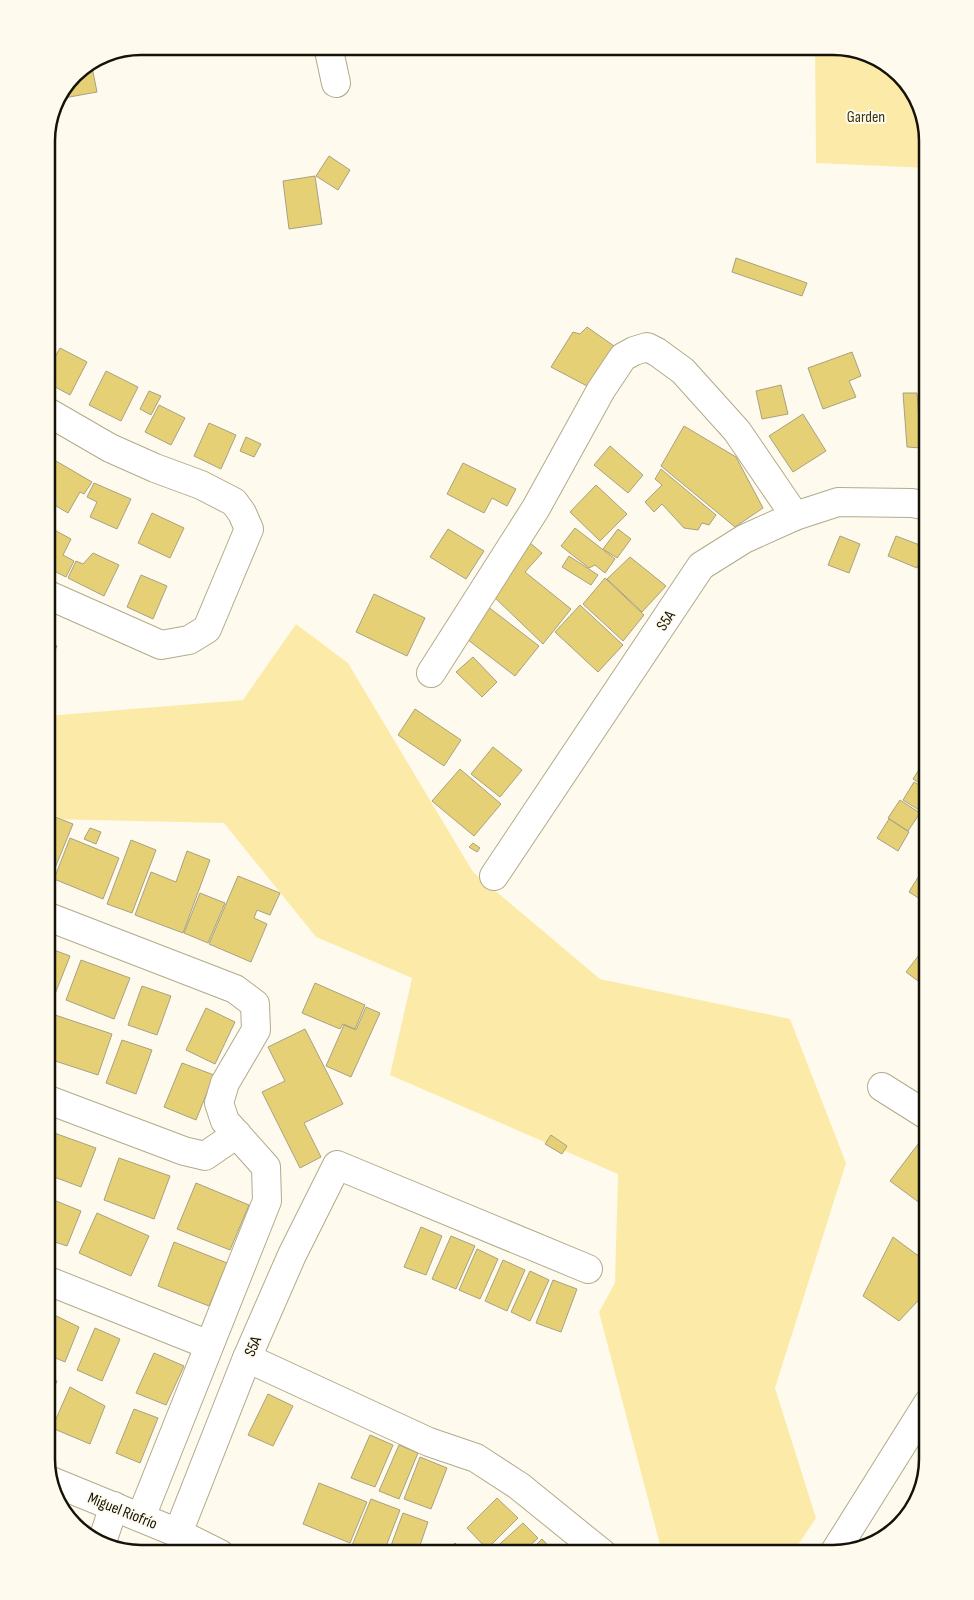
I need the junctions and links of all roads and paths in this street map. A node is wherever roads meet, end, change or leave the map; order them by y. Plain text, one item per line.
1 (330, 55) edge
2 (336, 83) dead end
3 (55, 416) edge
4 (919, 504) edge
5 (795, 516) junction
6 (55, 598) edge
7 (431, 673) dead end
8 (494, 876) dead end
9 (55, 919) edge
10 (882, 1088) dead end
11 (55, 1102) edge
12 (919, 1111) edge
13 (237, 1134) junction
14 (588, 1269) dead end
15 (55, 1284) edge
16 (208, 1345) junction
17 (247, 1358) junction
18 (919, 1417) edge
19 (59, 1484) edge
20 (114, 1506) junction
21 (141, 1517) junction
22 (178, 1533) junction
23 (104, 1536) edge
24 (839, 1544) edge
25 (202, 1545) edge
26 (592, 1545) edge

1 - 2 street
3 - 6 street
4 - 5 street, S5A
5 - 7 street
5 - 8 street, S5A
9 - 13 street
10 - 12 street
11 - 13 street
13 - 16 street
14 - 17 street, S5A
15 - 16 street
16 - 21 street
17 - 22 street, S5A
17 - 26 street
18 - 24 street
19 - 20 street, Miguel Riofrío
20 - 21 street, Miguel Riofrío
20 - 23 street
21 - 22 street, Miguel Riofrío
22 - 25 street, Miguel Riofrío

